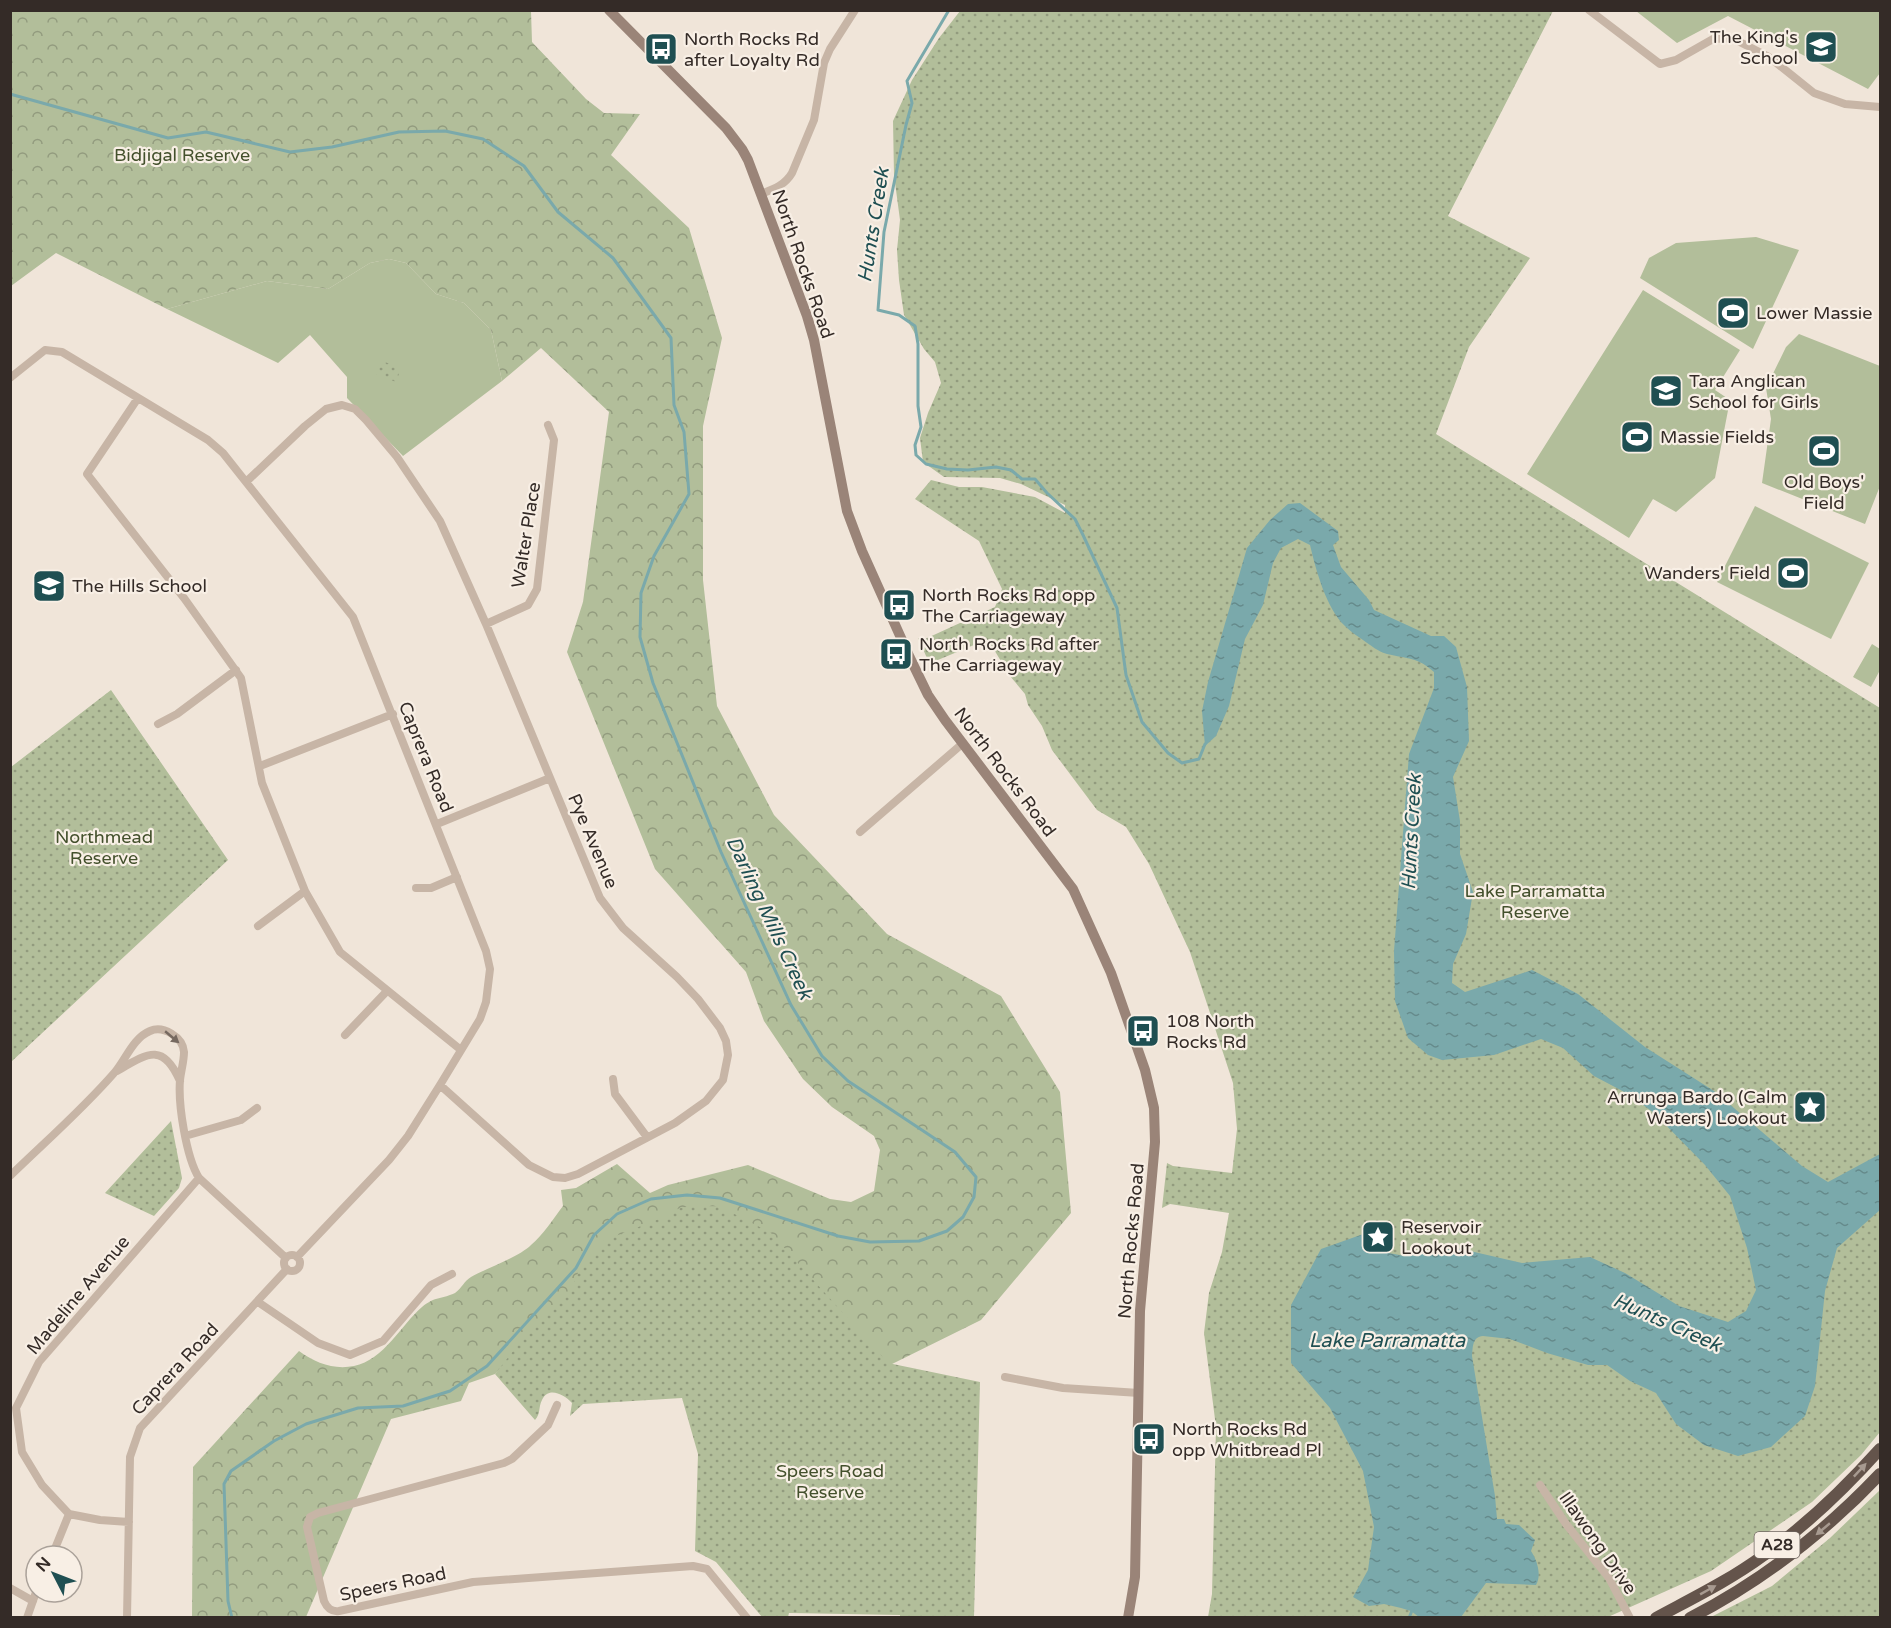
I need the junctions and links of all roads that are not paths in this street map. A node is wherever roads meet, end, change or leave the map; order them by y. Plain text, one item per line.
1 (609, 10) edge
2 (855, 10) edge
3 (1589, 10) edge
4 (1881, 107) edge
5 (761, 195) junction
6 (10, 378) edge
7 (138, 398) junction
8 (548, 425) dead end
9 (246, 482) junction
10 (486, 624) junction
11 (236, 670) junction
12 (393, 714) junction
13 (158, 724) dead end
14 (962, 744) junction
15 (260, 766) junction
16 (550, 778) junction
17 (437, 824) junction
18 (860, 832) dead end
19 (458, 877) junction
20 (416, 888) dead end
21 (305, 891) junction
22 (258, 927) dead end
23 (387, 991) junction
24 (345, 1035) dead end
25 (461, 1050) junction
26 (116, 1071) junction
27 (613, 1079) dead end
28 (180, 1082) junction
29 (440, 1085) junction
30 (257, 1108) dead end
31 (185, 1137) junction
32 (647, 1137) junction
33 (10, 1176) edge
34 (199, 1178) junction
35 (297, 1257) junction
36 (286, 1258) junction
37 (287, 1269) junction
38 (452, 1274) dead end
39 (258, 1302) junction
40 (1005, 1377) dead end
41 (1139, 1393) junction
42 (557, 1405) dead end
43 (1881, 1449) edge
44 (1881, 1474) edge
45 (1540, 1485) dead end
46 (69, 1514) junction
47 (129, 1522) junction
48 (57, 1544) edge
49 (10, 1588) edge
50 (24, 1595) edge
51 (127, 1617) edge
52 (747, 1617) edge
53 (1128, 1617) edge
54 (1630, 1617) edge
55 (1656, 1617) edge
56 (1690, 1617) edge

1 - 5 main road, North Rocks Road
2 - 5 street
3 - 4 street
5 - 14 main road, North Rocks Road
6 - 7 street, Caprera Road
7 - 9 street, Caprera Road
7 - 11 street
8 - 10 street, Walter Place
9 - 10 street, Pye Avenue
9 - 12 street, Caprera Road
10 - 16 street, Pye Avenue
11 - 13 street
11 - 15 street
12 - 15 street
12 - 17 street, Caprera Road
14 - 18 street
14 - 41 main road, North Rocks Road
15 - 21 street
16 - 17 street
16 - 32 street, Pye Avenue
17 - 19 street, Caprera Road
19 - 20 street
19 - 25 street, Caprera Road
21 - 22 street
21 - 23 street
23 - 24 street
23 - 25 street
25 - 29 street, Caprera Road
26 - 28 street
26 -> 28 street
26 - 33 street
27 - 32 street
28 - 31 street
29 - 32 street, Pye Avenue
29 - 35 street, Caprera Road
30 - 31 street
31 - 34 street
34 - 36 street
34 - 46 street, Madeline Avenue
35 - 36 street
35 - 37 street
36 - 37 street
37 - 39 street, Caprera Road
38 - 39 street
39 - 47 street, Caprera Road
40 - 41 street
41 - 53 main road, North Rocks Road
42 - 52 street, Speers Road
55 -> 43 highway, A28
44 -> 56 highway, A28
45 - 54 street, Illawong Drive
46 - 47 street
46 - 48 street
47 - 51 street, Caprera Road
49 - 50 street

